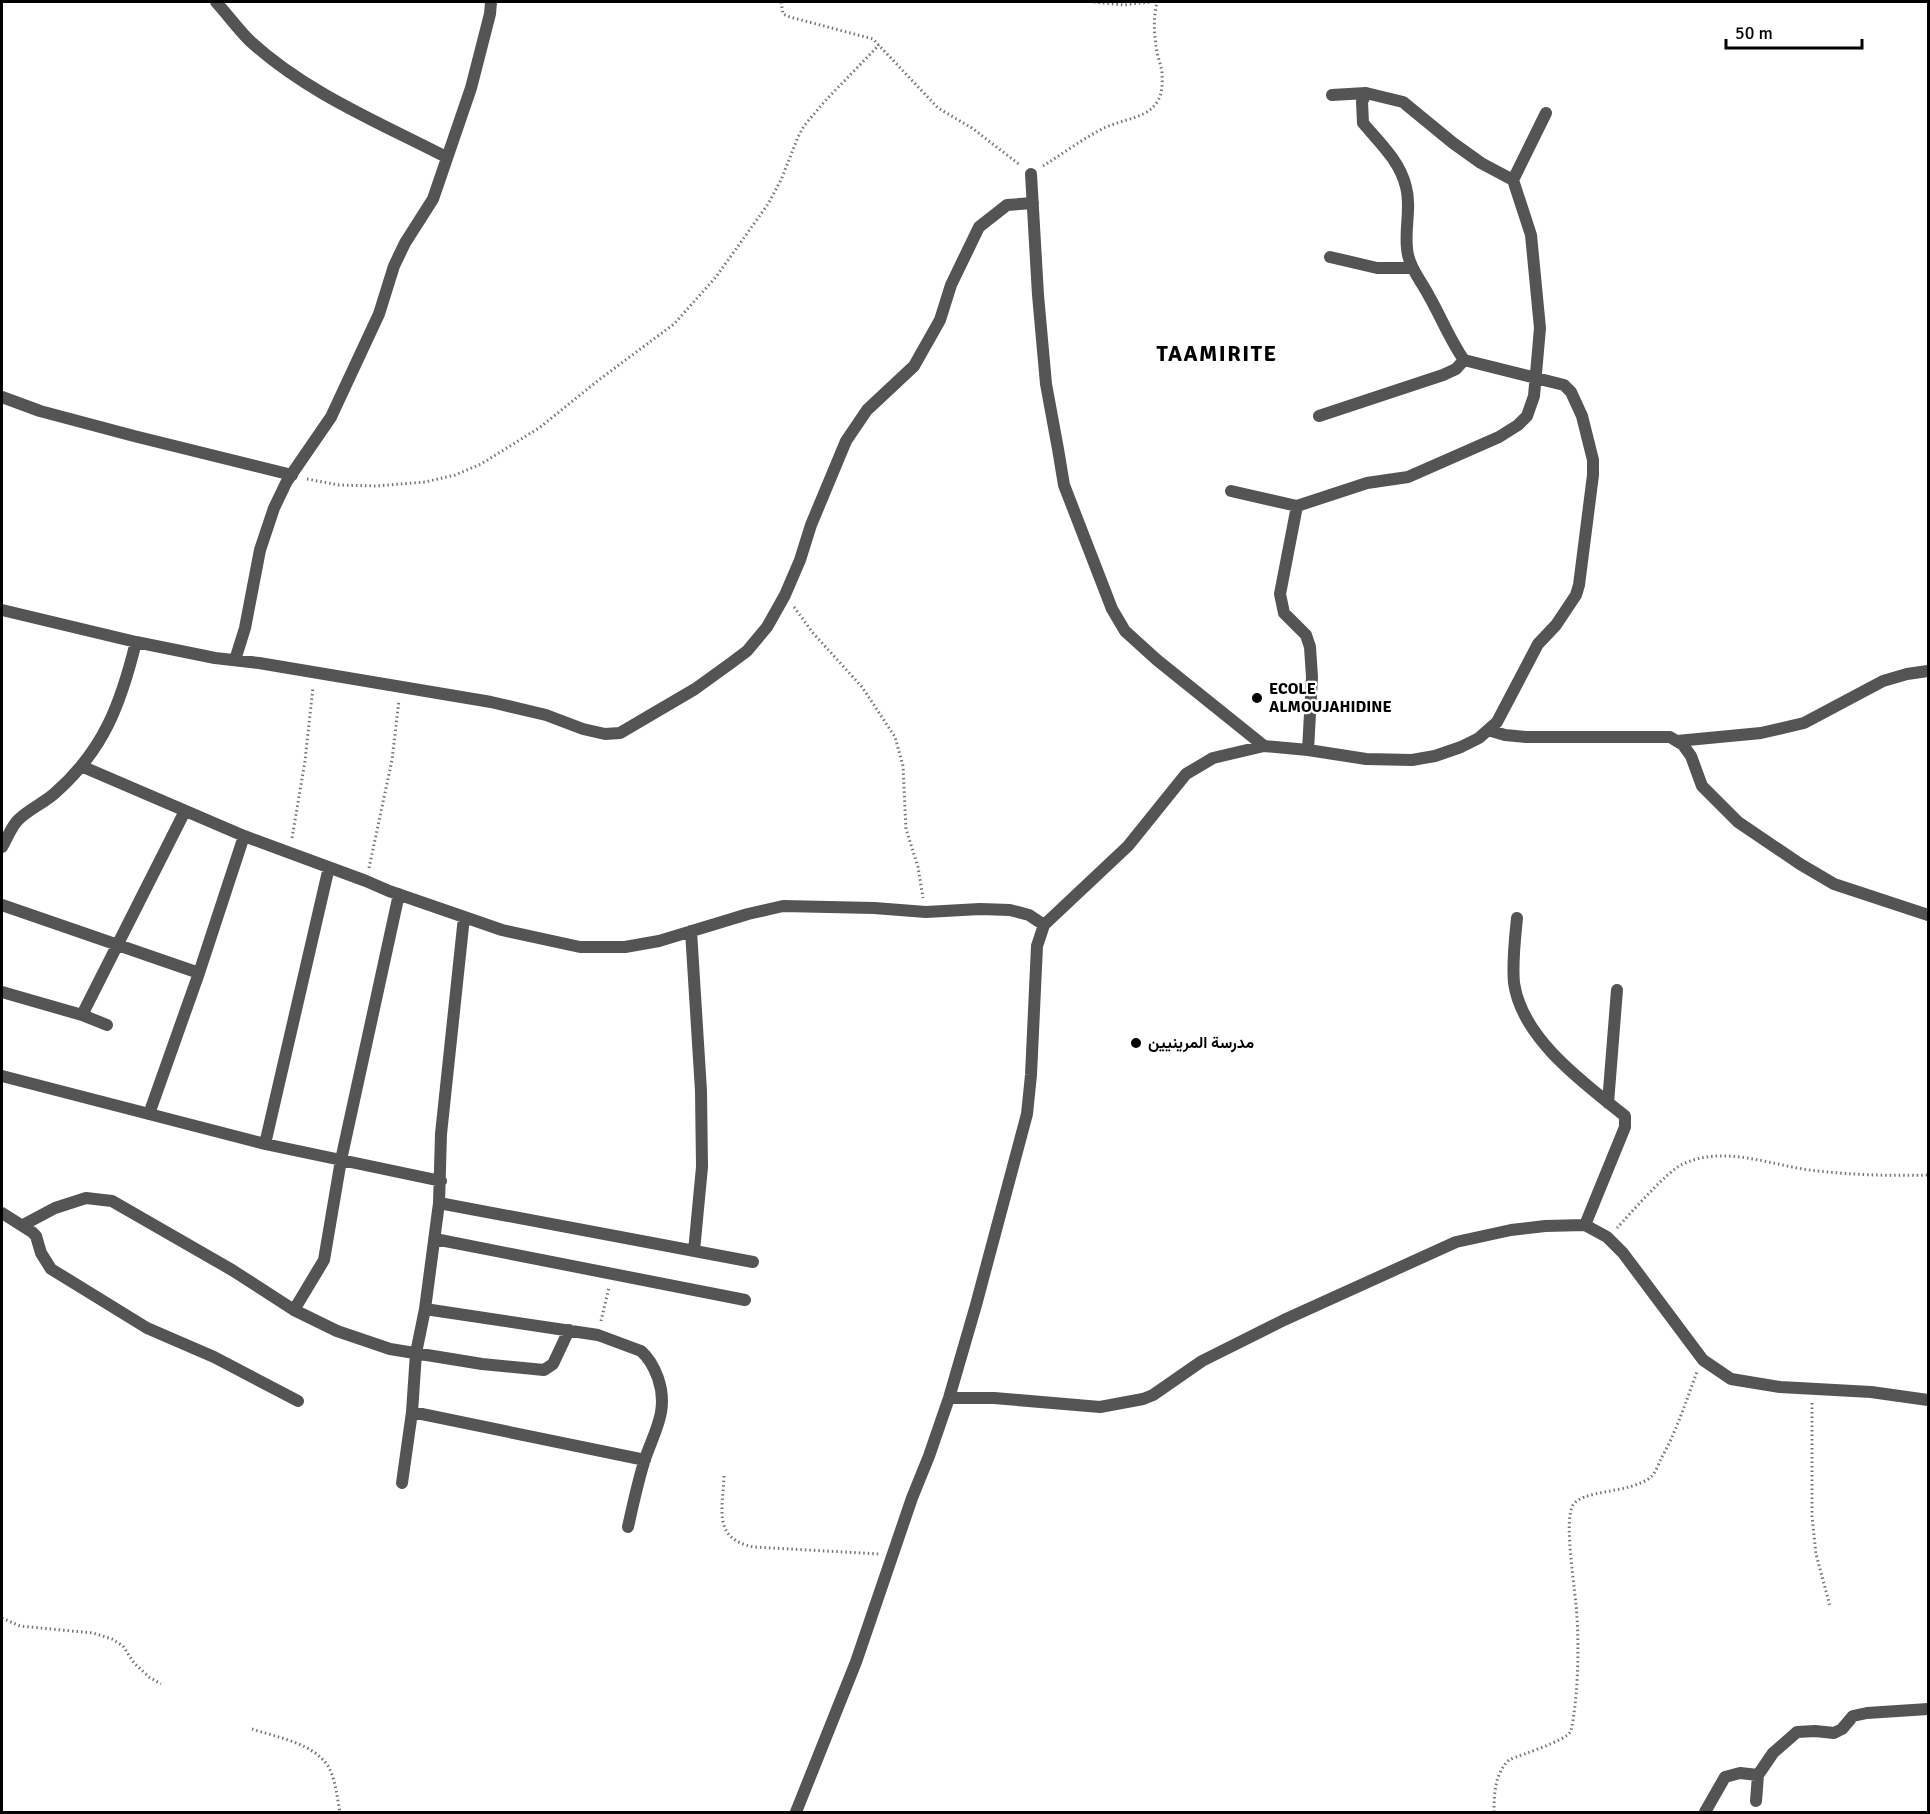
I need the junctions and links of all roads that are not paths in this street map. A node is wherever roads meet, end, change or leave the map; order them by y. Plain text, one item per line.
1 (216, 2) edge
2 (491, 2) edge
3 (1365, 93) junction
4 (1332, 95) dead end
5 (1546, 114) dead end
6 (446, 157) junction
7 (1031, 174) road end
8 (1513, 180) junction
9 (1033, 203) junction
10 (1330, 257) dead end
11 (1413, 268) junction
12 (1464, 360) junction
13 (1536, 379) junction
14 (2, 397) edge
15 (1319, 416) dead end
16 (292, 475) junction
17 (1231, 490) dead end
18 (1296, 506) junction
19 (2, 610) edge
20 (136, 642) junction
21 (235, 660) junction
22 (1929, 671) edge
23 (1488, 730) junction
24 (1677, 741) junction
25 (1264, 746) junction
26 (1308, 750) junction
27 (81, 766) junction
28 (185, 812) junction
29 (244, 836) junction
30 (2, 847) edge
31 (329, 867) junction
32 (399, 894) junction
33 (2, 905) edge
34 (1929, 915) edge
35 (464, 917) junction
36 (1517, 918) dead end
37 (1044, 925) junction
38 (691, 931) junction
39 (117, 945) junction
40 (199, 973) junction
41 (1617, 990) dead end
42 (2, 992) edge
43 (82, 1015) junction
44 (107, 1025) dead end
45 (2, 1076) edge
46 (1608, 1103) junction
47 (149, 1114) junction
48 (265, 1144) junction
49 (341, 1160) junction
50 (441, 1181) junction
51 (439, 1203) junction
52 (2, 1213) edge
53 (23, 1225) junction
54 (1585, 1225) junction
55 (435, 1239) junction
56 (694, 1251) junction
57 (753, 1262) dead end
58 (745, 1300) dead end
59 (425, 1309) junction
60 (294, 1310) junction
61 (568, 1330) junction
62 (416, 1353) junction
63 (949, 1398) junction
64 (1929, 1400) edge
65 (298, 1401) dead end
66 (412, 1412) junction
67 (645, 1460) junction
68 (402, 1483) dead end
69 (628, 1527) dead end
70 (1929, 1708) edge
71 (1758, 1775) junction
72 (1756, 1801) dead end
73 (796, 1812) edge
74 (1705, 1812) edge

1 - 6 street
2 - 6 street
3 - 4 street
3 - 8 street
3 - 11 street
5 - 8 street
6 - 16 street
7 - 9 street
8 - 13 street
9 - 21 street
9 - 25 street
10 - 11 street
11 - 12 street
12 - 13 street
12 - 15 street
13 - 18 street
13 - 23 street
14 - 16 street
16 - 21 street
17 - 18 street
18 - 26 street
19 - 20 street
20 - 21 street
20 - 27 street
22 - 24 street
23 - 24 street
23 - 26 street
24 - 34 street
25 - 26 street
25 - 37 street
27 - 28 street
27 - 30 street
28 - 29 street
28 - 39 street
29 - 31 street
29 - 40 street
31 - 32 street
31 - 48 street
32 - 35 street
32 - 49 street
33 - 39 street
35 - 38 street
35 - 50 street
36 - 46 street
37 - 38 street
37 - 63 street
38 - 56 street
39 - 40 street
39 - 43 street
40 - 47 street
41 - 46 street
42 - 43 street
43 - 44 street
45 - 47 street
46 - 54 street
47 - 48 street
48 - 49 street
49 - 50 street
49 - 60 street
50 - 51 street
51 - 55 street
51 - 56 street
52 - 53 street
53 - 60 street
53 - 65 street
54 - 63 street
54 - 64 street
55 - 58 street
55 - 59 street
56 - 57 street
59 - 61 street
59 - 62 street
60 - 62 street
61 - 62 street
61 - 67 street
62 - 66 street
63 - 73 street
66 - 67 street
66 - 68 street
67 - 69 street
70 - 71 street
71 - 72 street
71 - 74 street

